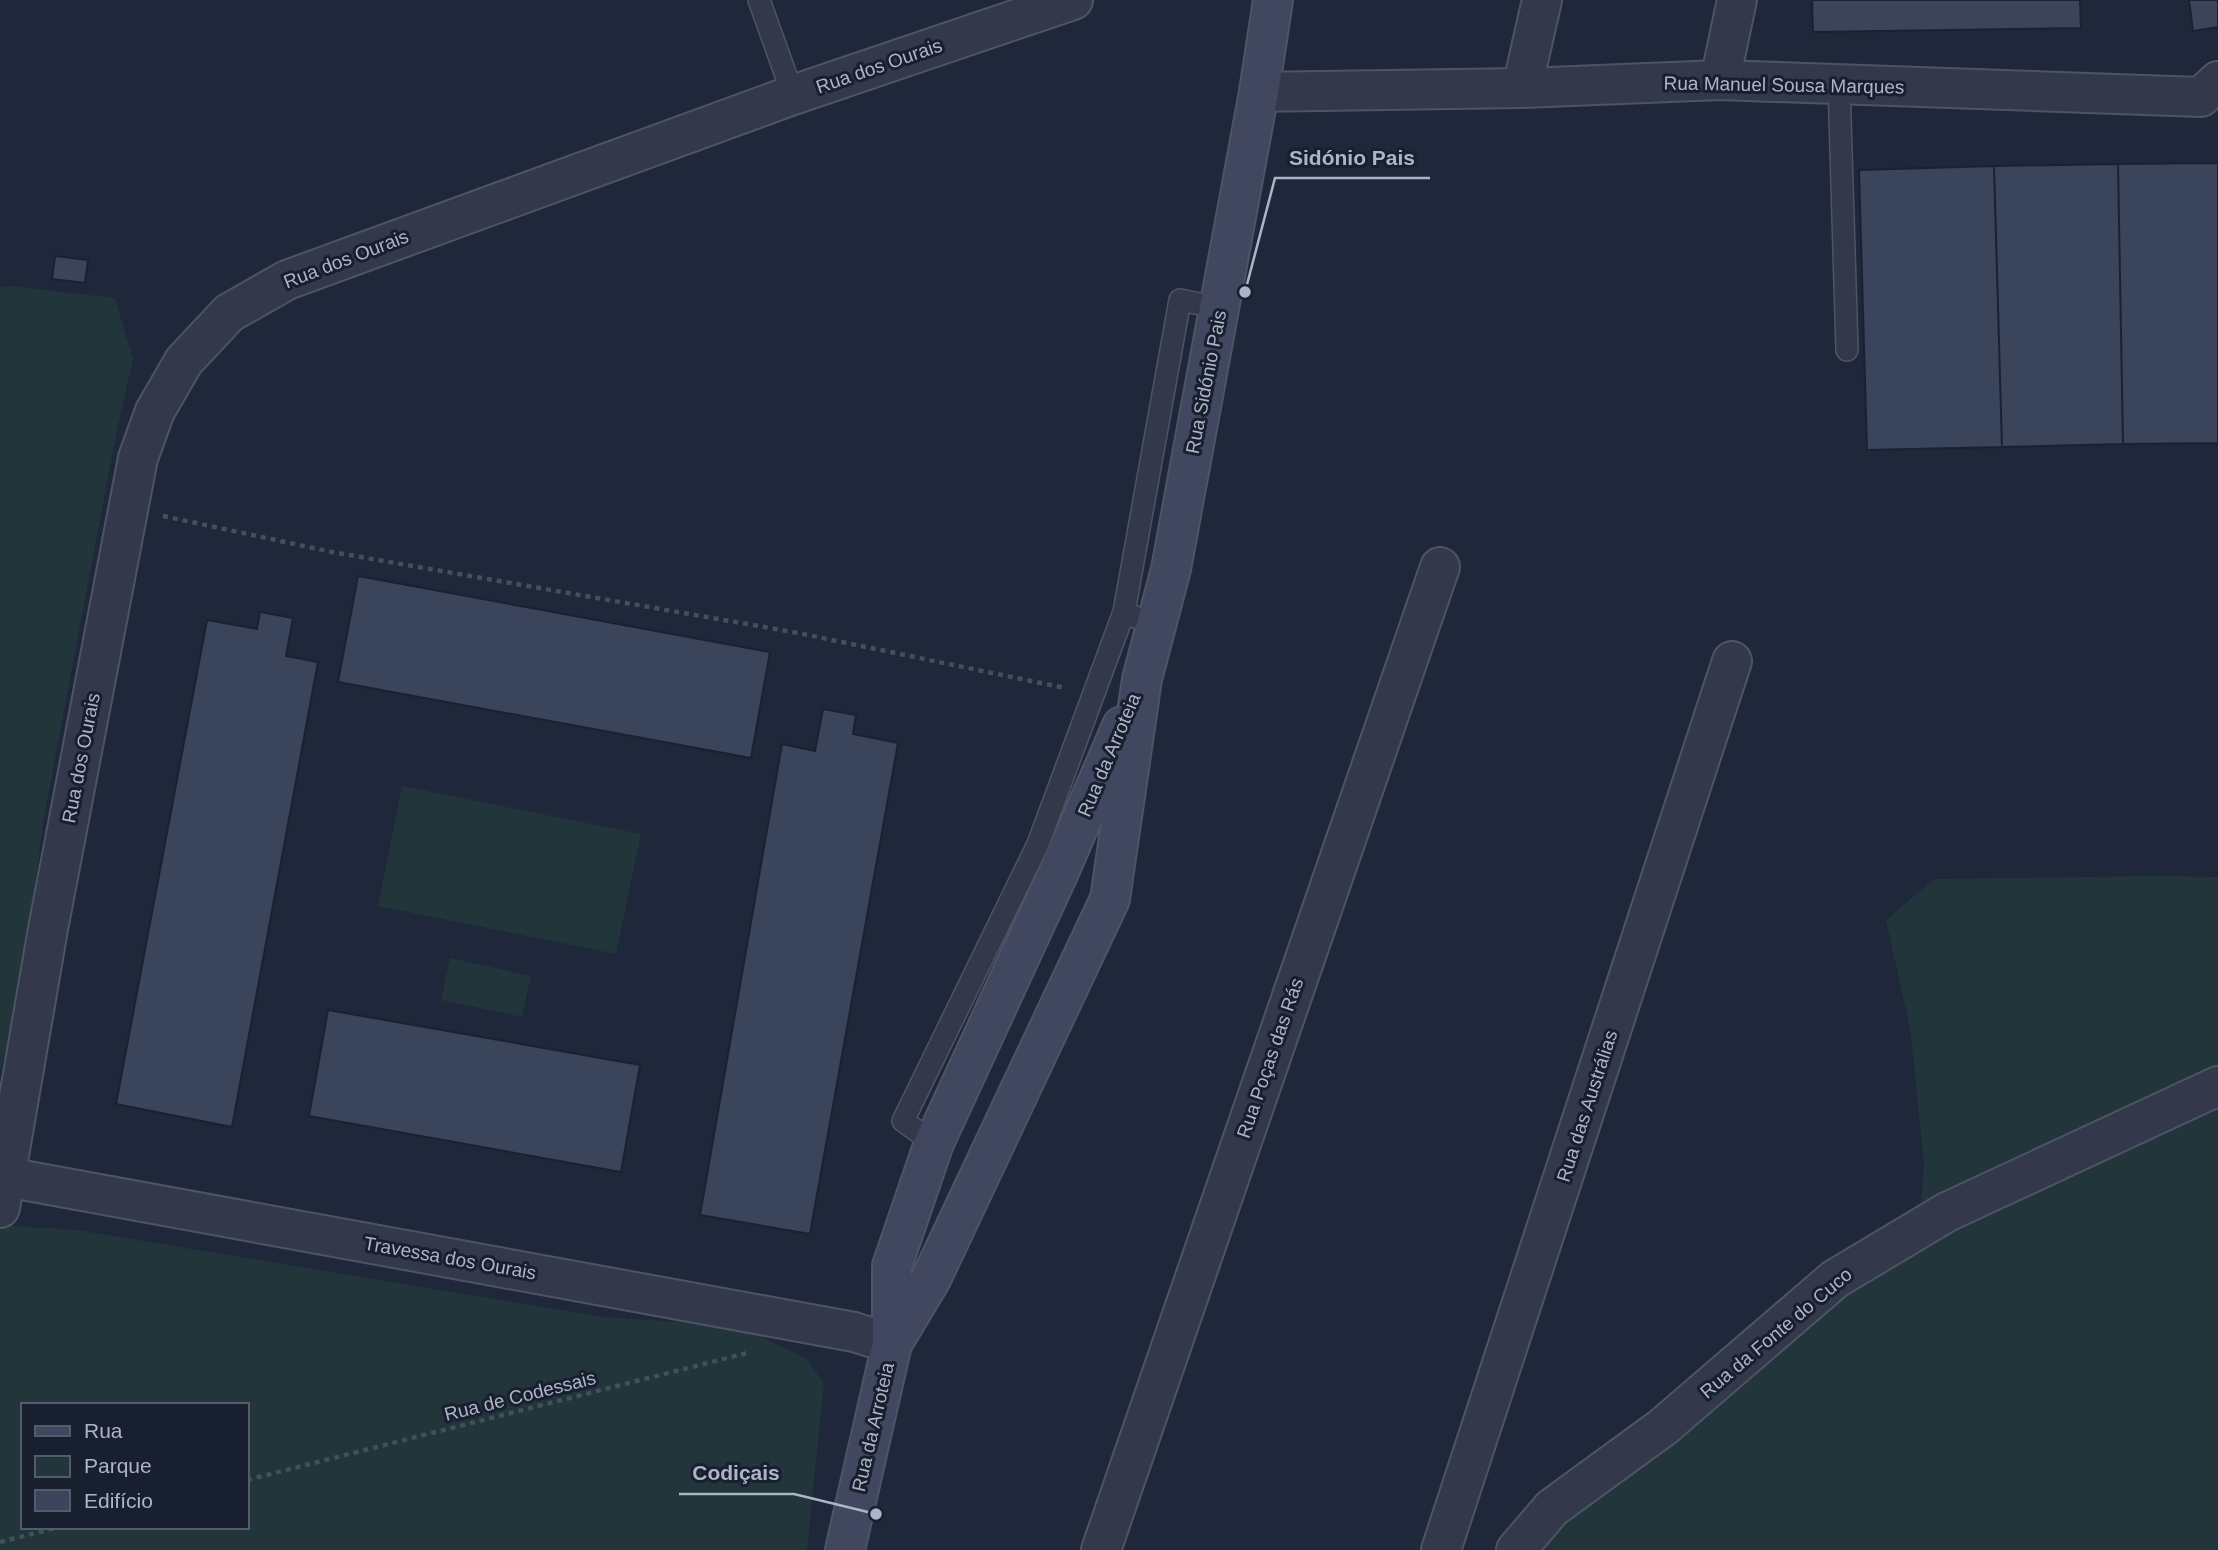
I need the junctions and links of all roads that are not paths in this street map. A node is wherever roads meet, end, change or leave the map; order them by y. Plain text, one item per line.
1 (759, 0) edge
2 (1073, 0) edge
3 (1273, 0) edge
4 (1542, 0) edge
5 (1737, 0) edge
6 (1007, 11) edge
7 (1720, 80) junction
8 (1839, 84) junction
9 (1522, 88) junction
10 (1259, 92) junction
11 (793, 95) junction
12 (2212, 100) edge
13 (1847, 350) dead end
14 (1440, 567) dead end
15 (1140, 619) junction
16 (1732, 661) dead end
17 (1142, 679) junction
18 (2218, 1086) edge
19 (934, 1143) junction
20 (3, 1192) edge
21 (892, 1344) junction
22 (845, 1550) edge
23 (1101, 1550) edge
24 (1441, 1550) edge
25 (1516, 1550) edge

1 - 11 lane
2 - 6 street, Rua dos Ourais
3 - 10 main road, Rua Sidónio Pais
4 - 9 street
5 - 7 street
6 - 11 street, Rua dos Ourais
7 - 8 street, Rua Manuel Sousa Marques
7 - 9 street, Rua Manuel Sousa Marques
8 - 12 street, Rua Manuel Sousa Marques
8 - 13 lane
9 - 10 street, Rua Manuel Sousa Marques
10 - 15 main road, Rua Sidónio Pais
11 - 20 street, Rua dos Ourais
14 - 23 street, Rua Poças das Rás
15 - 17 main road, Rua Sidónio Pais
15 - 19 lane
16 - 24 street, Rua das Austrálias
17 - 19 main road, Rua da Arroteia
17 - 21 main road, Rua da Arroteia
18 - 25 street, Rua da Fonte do Cuco
19 - 21 main road, Rua da Arroteia
20 - 21 street, Travessa dos Ourais
21 - 22 main road, Rua da Arroteia

